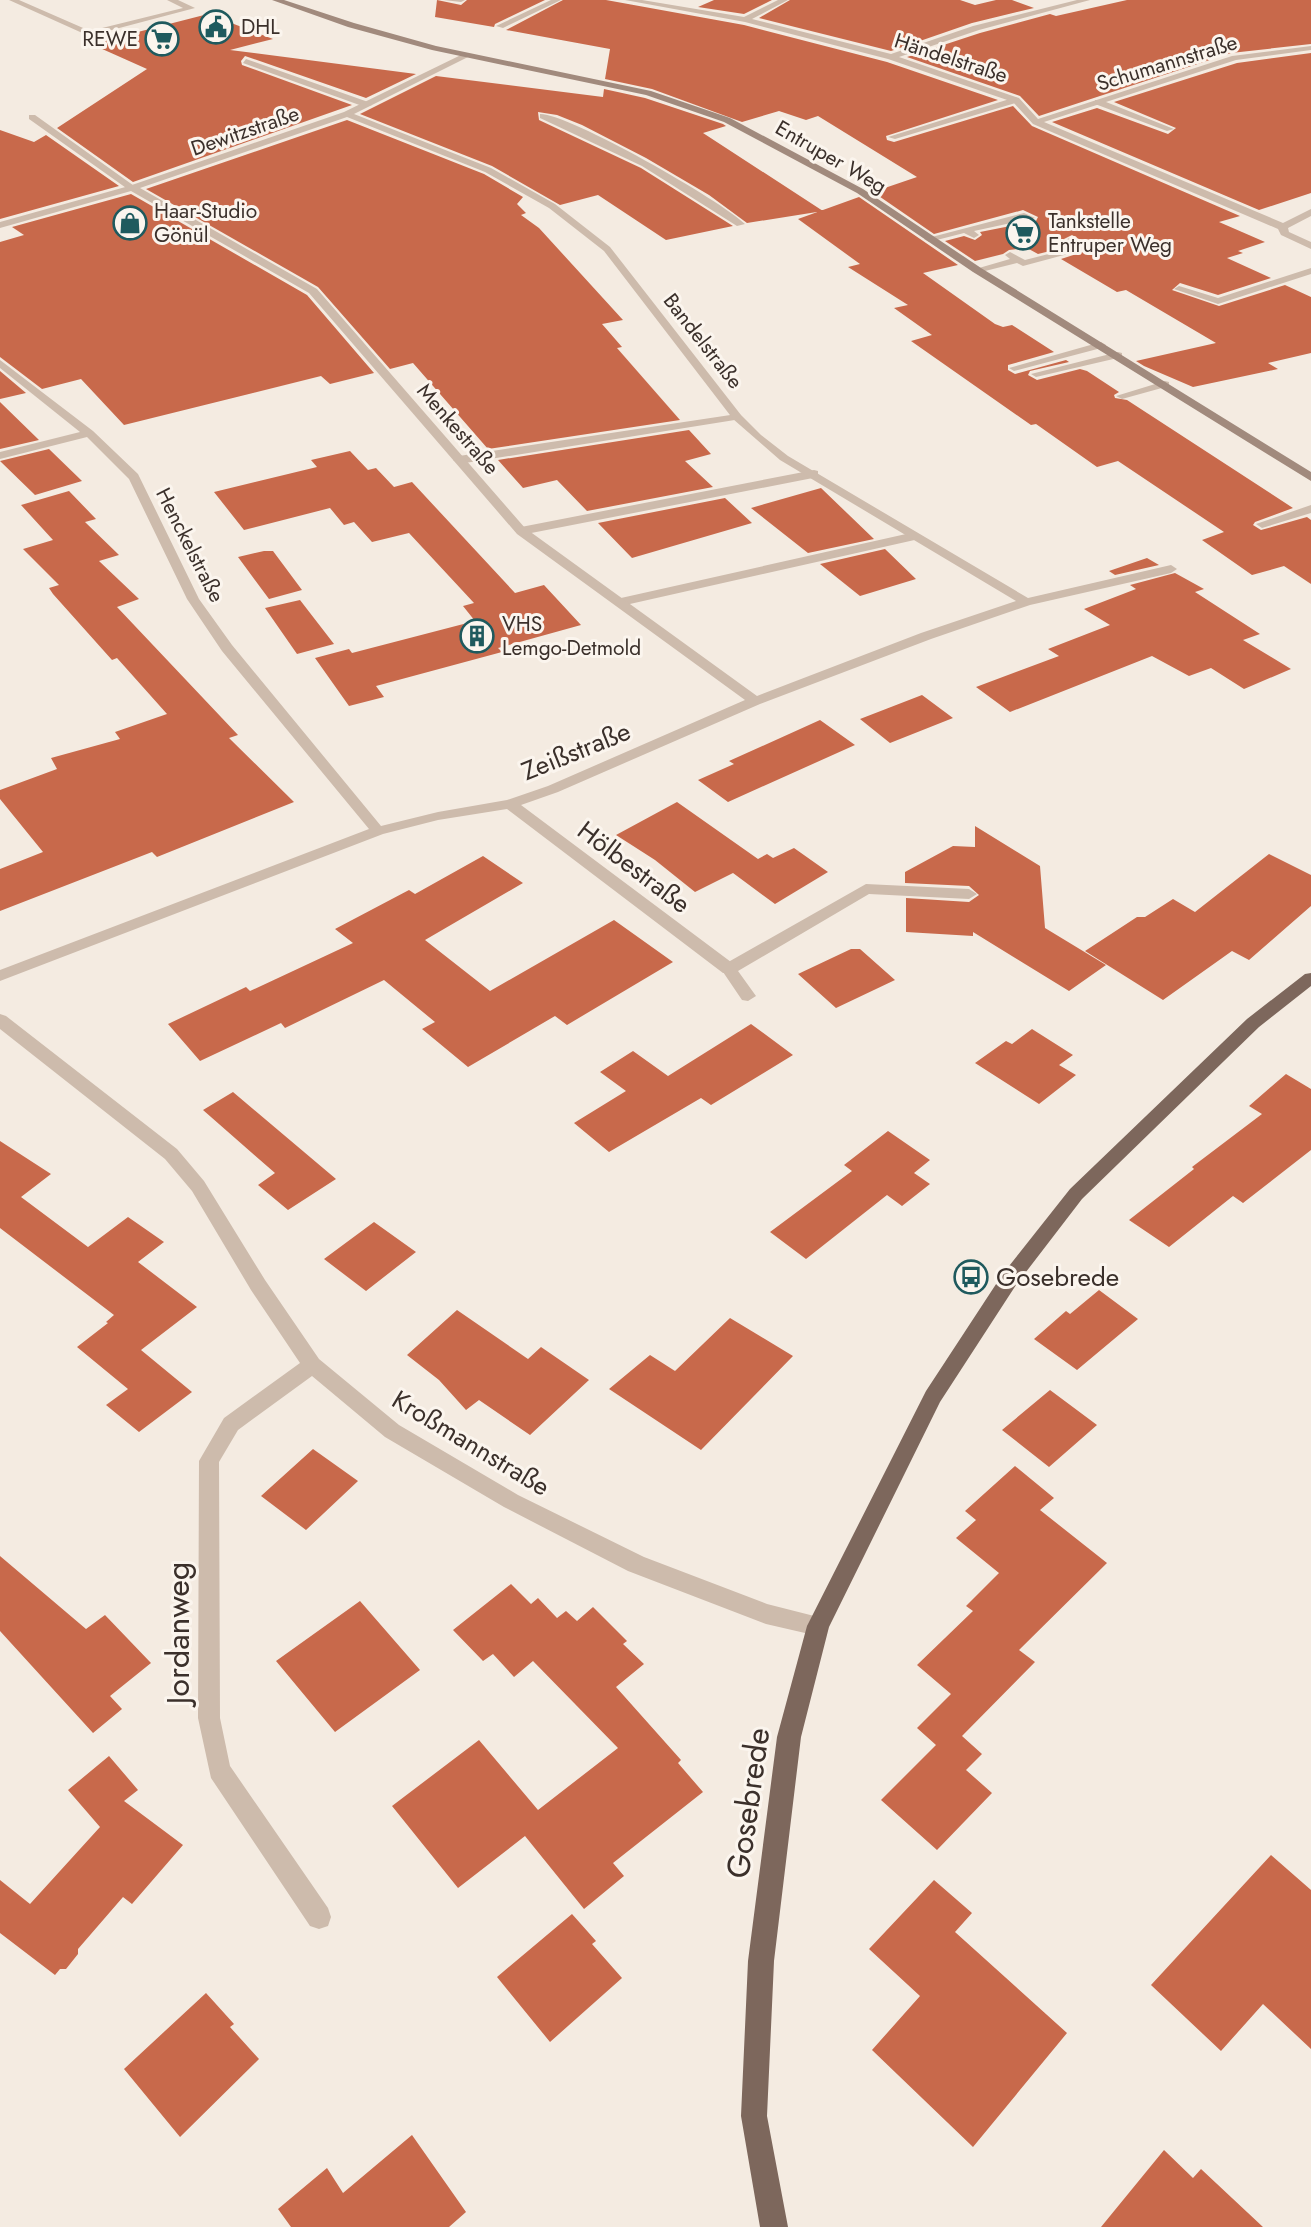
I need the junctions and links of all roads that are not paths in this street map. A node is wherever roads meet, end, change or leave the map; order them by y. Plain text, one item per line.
1 (172, 0) edge
2 (276, 0) edge
3 (448, 0) edge
4 (461, 0) edge
5 (557, 0) edge
6 (629, 0) edge
7 (785, 0) edge
8 (1086, 0) edge
9 (18, 1) edge
10 (745, 20) junction
11 (500, 26) dead end
12 (1311, 48) edge
13 (468, 55) junction
14 (891, 58) junction
15 (246, 61) dead end
16 (1016, 100) junction
17 (1098, 102) junction
18 (368, 105) junction
19 (348, 114) junction
20 (543, 116) dead end
21 (32, 117) dead end
22 (1036, 122) junction
23 (1170, 129) dead end
24 (892, 137) dead end
25 (132, 188) junction
26 (1311, 212) edge
27 (1030, 218) dead end
28 (740, 224) dead end
29 (0, 225) edge
30 (1283, 227) junction
31 (965, 230) junction
32 (977, 237) dead end
33 (929, 239) junction
34 (1071, 240) dead end
35 (1311, 246) edge
36 (977, 270) junction
37 (1311, 271) edge
38 (1179, 289) dead end
39 (1101, 345) junction
40 (1118, 355) junction
41 (0, 363) edge
42 (1014, 368) dead end
43 (1034, 374) dead end
44 (1165, 384) junction
45 (1122, 396) dead end
46 (737, 416) junction
47 (89, 433) junction
48 (0, 456) edge
49 (459, 460) junction
50 (814, 474) junction
51 (1311, 477) edge
52 (1311, 509) edge
53 (1262, 524) dead end
54 (521, 531) junction
55 (915, 536) junction
56 (1171, 569) dead end
57 (621, 602) junction
58 (1027, 602) junction
59 (755, 701) junction
60 (510, 803) junction
61 (379, 831) junction
62 (969, 894) dead end
63 (729, 969) junction
64 (0, 976) edge
65 (1311, 978) edge
66 (748, 996) dead end
67 (0, 1020) edge
68 (312, 1365) junction
69 (818, 1626) junction
70 (318, 1917) dead end
71 (775, 2227) edge

1 - 9 street
2 - 13 main road, Entruper Weg
3 - 4 street
5 - 11 street
6 - 10 street, Händelstraße
7 - 10 street
8 - 14 street
10 - 14 street, Händelstraße
12 - 17 street, Schumannstraße
13 - 18 street, Dewitzstraße
13 - 33 main road, Entruper Weg
14 - 16 street, Händelstraße
15 - 18 street, Dewitzstraße
16 - 22 street, Händelstraße
16 - 24 street
17 - 22 street, Schumannstraße
17 - 23 street
18 - 19 street, Dewitzstraße
19 - 25 street, Dewitzstraße
19 - 46 street, Bandelstraße
20 - 28 street
21 - 25 street
22 - 30 street, Händelstraße
25 - 29 street, Dewitzstraße
25 - 49 street, Menkestraße
26 - 30 street
27 - 31 street
30 - 35 street, Händelstraße
31 - 32 street
31 - 33 street
33 - 36 main road, Entruper Weg
34 - 36 street
36 - 39 main road, Entruper Weg
37 - 38 street
39 - 40 main road, Entruper Weg
39 - 42 street
40 - 43 street
40 - 44 main road, Entruper Weg
41 - 47 street, Henckelstraße
44 - 45 street
44 - 51 main road, Entruper Weg
46 - 49 street
46 - 50 street, Bandelstraße
47 - 48 street
47 - 61 street, Henckelstraße
49 - 54 street, Menkestraße
50 - 54 street
50 - 55 street, Bandelstraße
52 - 53 street
54 - 57 street, Menkestraße
55 - 57 street
55 - 58 street, Bandelstraße
56 - 58 street, Zeißstraße
57 - 59 street, Menkestraße
58 - 59 street, Zeißstraße
59 - 60 street, Zeißstraße
60 - 61 street, Zeißstraße
60 - 63 street, Hölbestraße
61 - 64 street, Zeißstraße
62 - 63 street
63 - 66 street, Hölbestraße
65 - 69 main road, Gosebrede
67 - 68 street, Kroßmannstraße
68 - 69 street, Kroßmannstraße
68 - 70 street, Jordanweg
69 - 71 main road, Gosebrede

